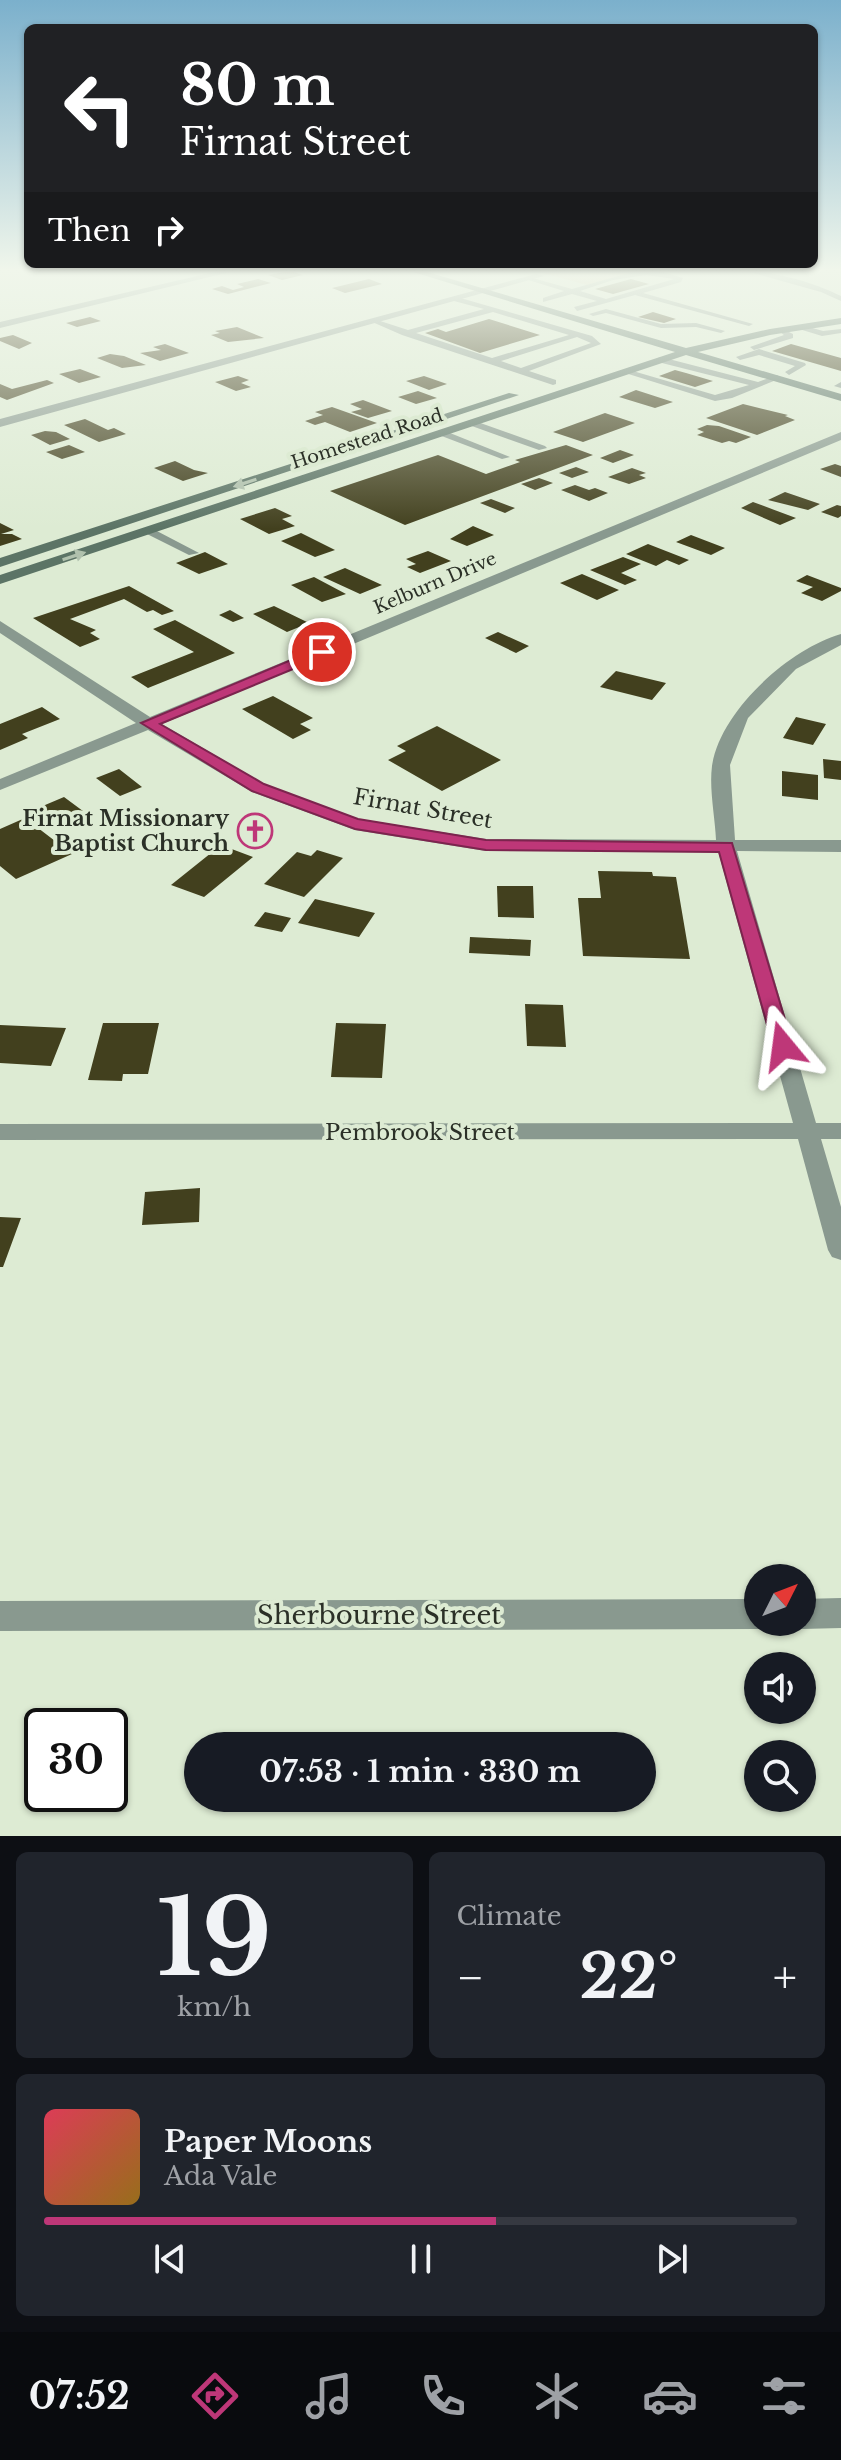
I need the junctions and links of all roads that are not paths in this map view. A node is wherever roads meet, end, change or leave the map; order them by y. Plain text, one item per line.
1 (240, 358) edge
2 (477, 358) edge
3 (504, 358) edge
4 (563, 358) edge
5 (627, 358) edge
6 (665, 358) edge
7 (719, 358) edge
8 (742, 358) edge
9 (778, 358) edge
10 (661, 360) junction
11 (490, 362) junction
12 (518, 372) junction
13 (626, 372) junction
14 (789, 372) junction
15 (777, 378) junction
16 (553, 382) junction
17 (758, 385) junction
18 (840, 389) edge
19 (520, 393) junction
20 (540, 401) junction
21 (0, 423) edge
22 (472, 423) junction
23 (442, 433) junction
24 (841, 436) edge
25 (542, 448) dead end
26 (340, 452) junction
27 (505, 457) dead end
28 (364, 459) junction
29 (149, 531) junction
30 (193, 553) dead end
31 (0, 563) edge
32 (0, 580) edge
33 (0, 626) edge
34 (841, 639) edge
35 (148, 723) junction
36 (0, 785) edge
37 (841, 846) edge
38 (726, 847) junction
39 (807, 1131) junction
40 (841, 1131) edge
41 (0, 1132) edge
42 (841, 1250) edge
43 (841, 1613) edge
44 (744, 1614) edge
45 (816, 1614) edge
46 (0, 1616) edge

1 - 21 street
2 - 11 lane
3 - 11 lane
4 - 12 lane
5 - 16 main road, Homestead Road
6 - 10 main road, Homestead Road
7 - 15 main road
8 - 14 main road
9 - 14 lane
10 - 13 main road, Homestead Road
10 - 17 lane
11 - 12 lane
12 - 16 lane
13 - 17 lane
13 - 20 main road, Homestead Road
14 - 18 main road
15 - 17 lane
15 - 18 main road
16 - 19 main road, Homestead Road
19 - 20 main road
19 - 26 main road, Homestead Road
20 - 22 main road, Homestead Road
22 - 23 main road, Homestead Road
22 - 25 lane
23 - 27 lane
23 - 28 main road, Homestead Road
24 - 35 street, Kelburn Drive
26 - 28 main road
26 -> 31 main road, Homestead Road
28 - 29 main road, Homestead Road
29 - 30 lane
32 -> 29 main road, Homestead Road
33 - 35 street, Firnat Street
34 - 38 street
35 - 36 street, Kelburn Drive
35 - 38 street, Firnat Street
37 - 38 street, Firnat Street
38 - 39 street
39 - 40 street, Pembrook Street
39 - 41 street, Pembrook Street
39 - 42 street
43 - 45 street
44 - 46 street, Sherbourne Street

